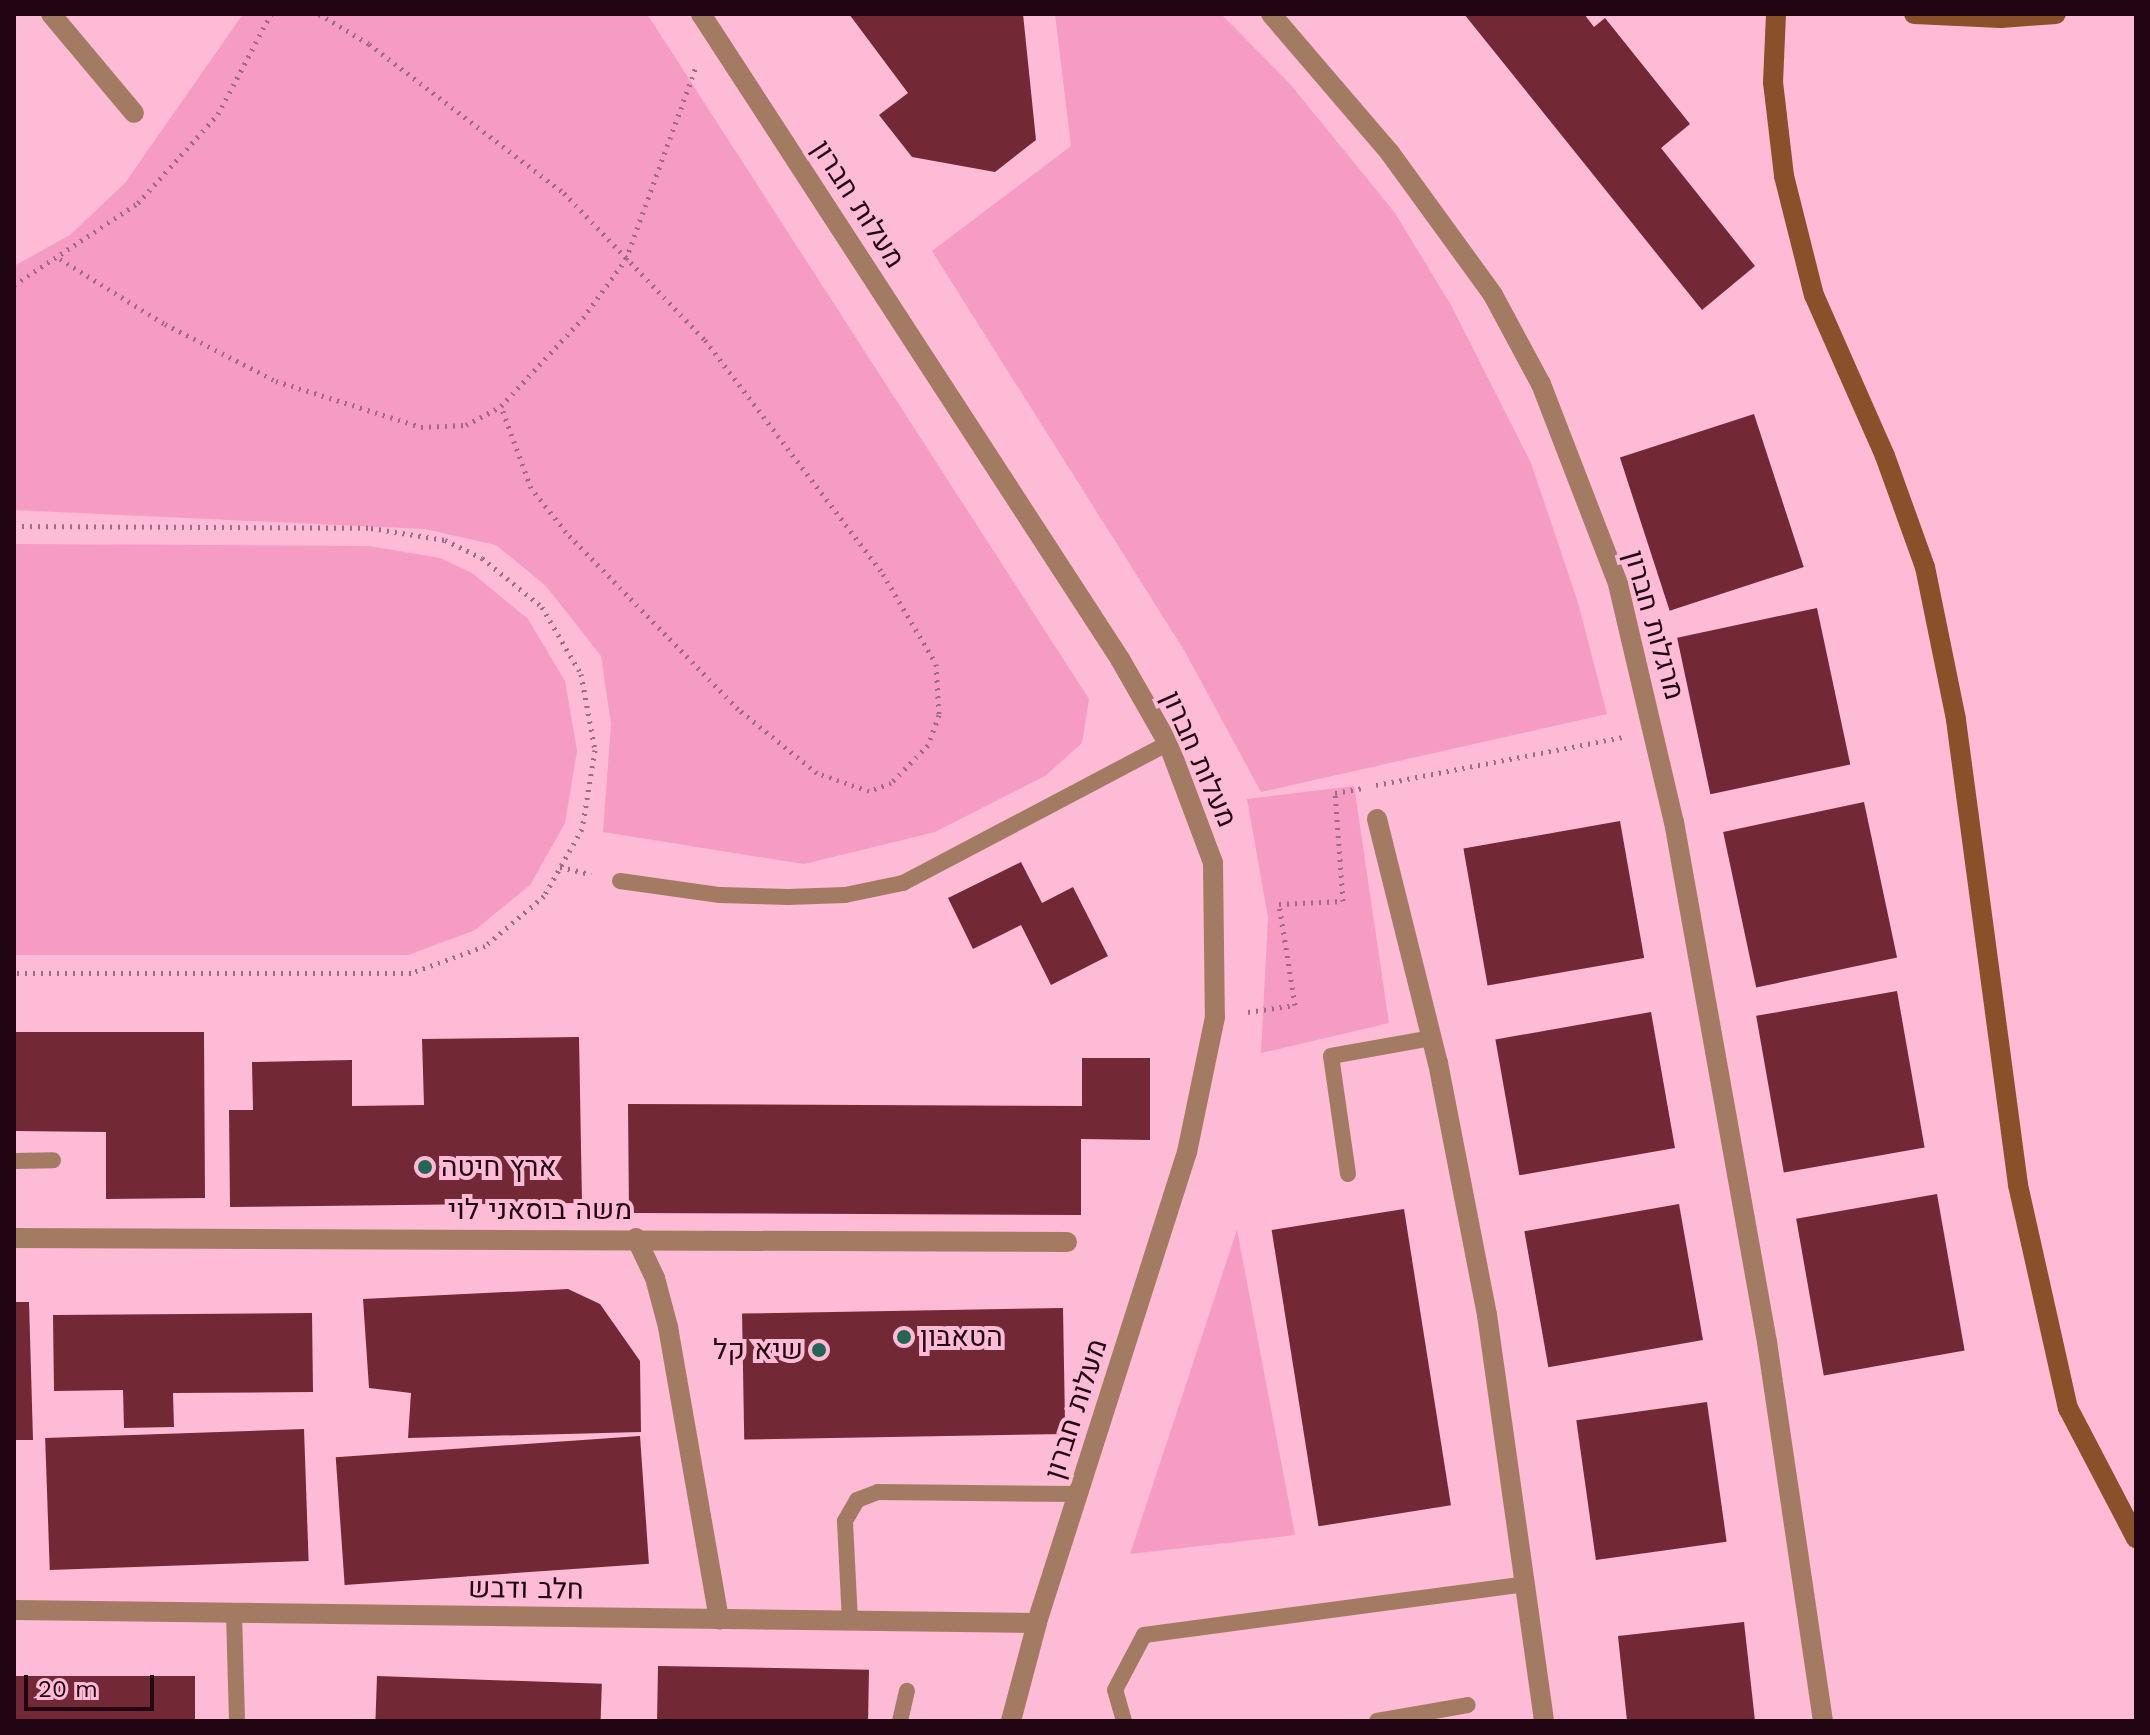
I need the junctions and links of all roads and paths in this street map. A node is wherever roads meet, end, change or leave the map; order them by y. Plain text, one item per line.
1 (51, 14) edge
2 (271, 14) edge
3 (319, 14) edge
4 (1271, 14) edge
5 (1776, 14) edge
6 (1914, 14) edge
7 (2056, 14) edge
8 (706, 21) edge
9 (134, 113) dead end
10 (60, 259) junction
11 (626, 259) junction
12 (14, 285) edge
13 (501, 406) junction
14 (14, 526) edge
15 (1168, 743) junction
16 (1377, 819) dead end
17 (620, 881) dead end
18 (14, 973) edge
19 (1432, 1038) junction
20 (53, 1160) dead end
21 (14, 1161) edge
22 (1348, 1174) dead end
23 (14, 1238) edge
24 (636, 1238) junction
25 (1067, 1242) dead end
26 (1078, 1494) junction
27 (2136, 1538) edge
28 (1524, 1584) junction
29 (14, 1610) edge
30 (234, 1613) junction
31 (719, 1620) junction
32 (850, 1621) junction
33 (1037, 1623) junction
34 (907, 1691) dead end
35 (1468, 1705) dead end
36 (237, 1721) edge
37 (900, 1721) edge
38 (1011, 1721) edge
39 (1124, 1721) edge
40 (1377, 1721) edge
41 (1544, 1721) edge
42 (1823, 1721) edge

1 - 9 street
2 - 10 path
3 - 11 path
4 - 42 street, מרגלות חברון
5 - 27 main road
6 - 7 main road
8 - 11 path
8 - 15 street, מעלות חברון
10 - 12 path
10 - 13 path
11 - 13 path
11 - 13 path
14 - 18 path
15 - 17 lane
15 - 26 street, מעלות חברון
16 - 19 street
19 - 22 lane
19 - 28 street
20 - 21 lane
23 - 24 street, משה בוסאני לוי
24 - 25 street, משה בוסאני לוי
24 - 31 street
26 - 32 lane
26 - 33 street, מעלות חברון
28 - 39 lane
28 - 41 street
29 - 30 street, חלב ודבש
30 - 31 street, חלב ודבש
30 - 36 lane
31 - 32 street, חלב ודבש
32 - 33 street, חלב ודבש
33 - 38 street, מעלות חברון
34 - 37 lane
35 - 40 lane

